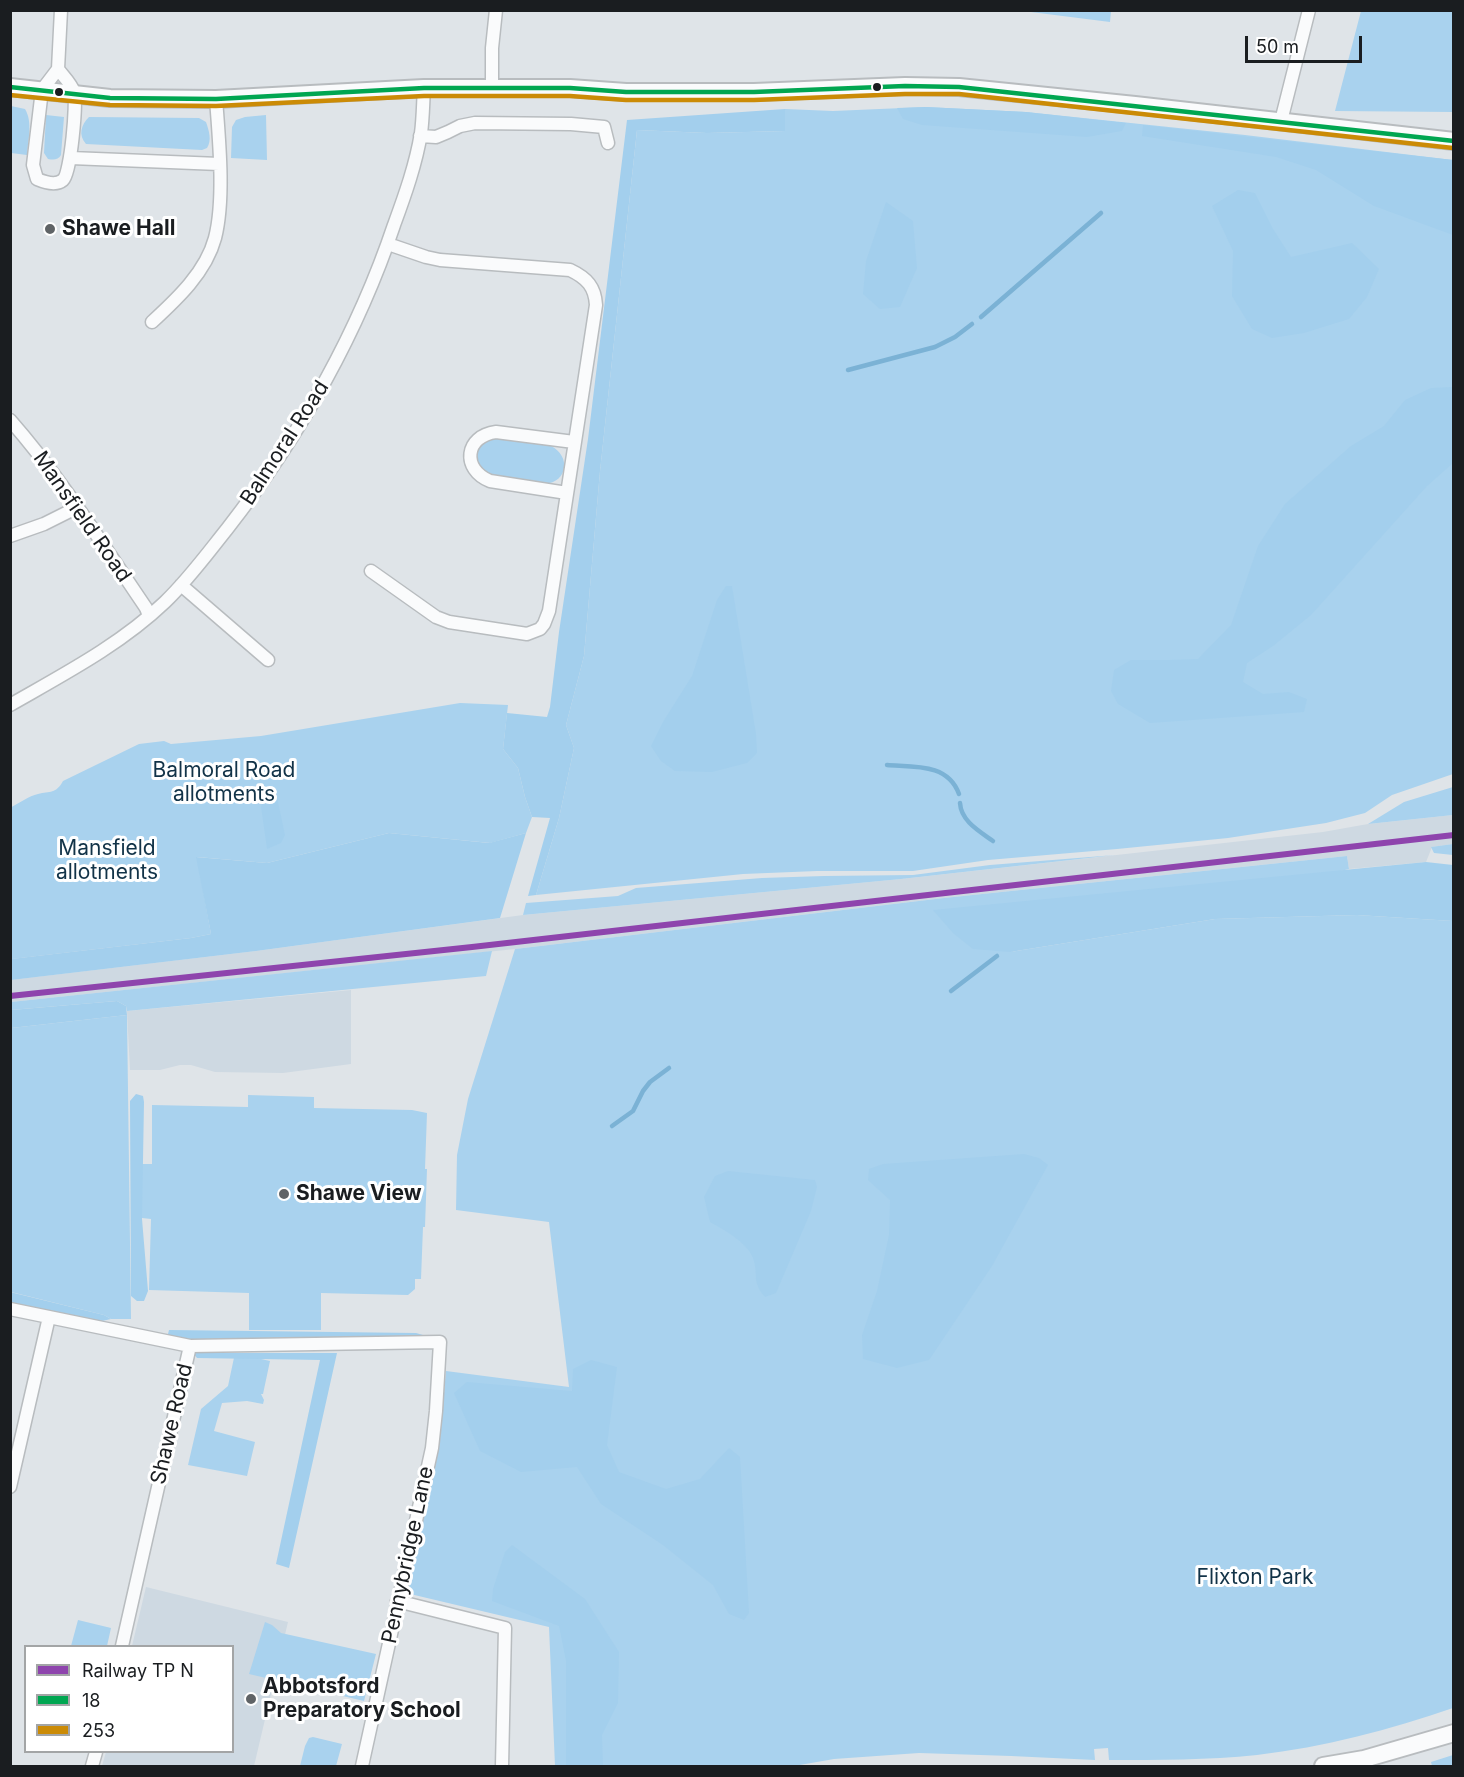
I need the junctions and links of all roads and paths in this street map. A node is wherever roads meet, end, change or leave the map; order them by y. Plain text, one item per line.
1 (61, 10) edge
2 (496, 10) edge
3 (1309, 11) edge
4 (58, 69) junction
5 (10, 87) edge
6 (492, 87) junction
7 (424, 88) junction
8 (42, 90) junction
9 (75, 94) junction
10 (216, 99) junction
11 (1281, 121) junction
12 (420, 136) junction
13 (1454, 141) edge
14 (608, 143) dead end
15 (71, 158) junction
16 (219, 164) junction
17 (388, 244) junction
18 (152, 322) dead end
19 (10, 420) edge
20 (574, 442) junction
21 (567, 493) junction
22 (76, 508) junction
23 (10, 536) edge
24 (371, 571) dead end
25 (181, 585) junction
26 (149, 616) junction
27 (268, 660) dead end
28 (10, 705) edge
29 (10, 1309) edge
30 (49, 1317) junction
31 (190, 1346) junction
32 (10, 1487) edge
33 (398, 1601) junction
34 (122, 1645) edge
35 (1454, 1733) edge
36 (362, 1767) edge
37 (502, 1767) edge
38 (1323, 1767) edge

1 - 4 street
2 - 6 street
3 - 11 street
4 - 8 street
4 - 9 street
5 - 8 main road
6 - 7 main road
6 - 11 main road
7 - 10 main road
7 - 12 street, Balmoral Road
8 - 9 main road
8 - 15 street
9 - 10 main road
9 - 15 street
10 - 16 street
11 - 13 main road
12 - 14 street
12 - 17 street, Balmoral Road
15 - 16 street
16 - 18 street
17 - 20 street
17 - 25 street, Balmoral Road
19 - 22 street, Mansfield Road
20 - 21 street
20 - 21 street
21 - 24 street
22 - 23 street
22 - 26 street, Mansfield Road
25 - 26 street, Balmoral Road
25 - 27 street
26 - 28 street, Balmoral Road
29 - 30 street, Shawe Road
30 - 31 street, Shawe Road
30 - 32 street
31 - 33 street, Pennybridge Lane
31 - 34 street, Shawe Road
33 - 36 street, Pennybridge Lane
33 - 37 street
35 - 38 main road

